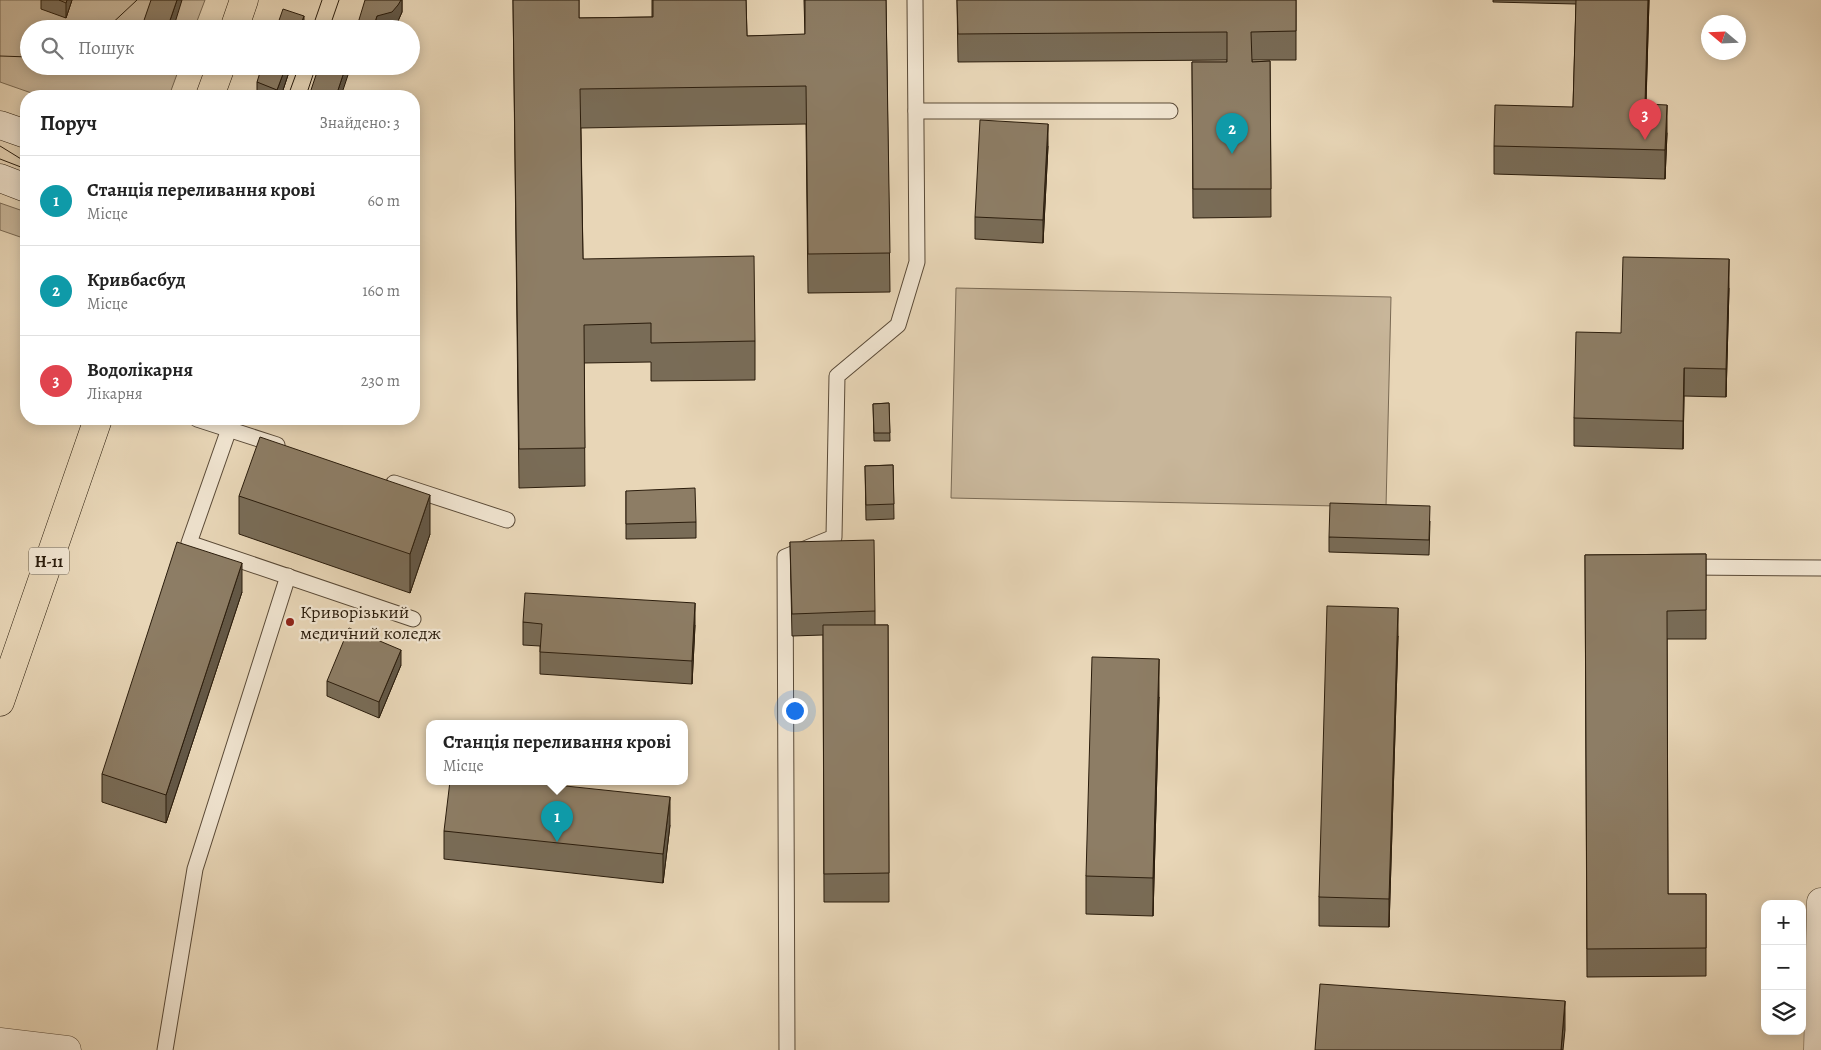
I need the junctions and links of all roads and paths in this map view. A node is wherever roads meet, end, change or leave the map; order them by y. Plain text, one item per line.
1 (244, 0) edge
2 (915, 0) edge
3 (237, 20) edge
4 (218, 75) edge
5 (212, 90) edge
6 (916, 111) junction
7 (1170, 111) dead end
8 (0, 125) edge
9 (20, 132) edge
10 (0, 178) edge
11 (20, 186) edge
12 (96, 425) edge
13 (216, 425) edge
14 (229, 429) junction
15 (294, 451) edge
16 (377, 478) edge
17 (507, 520) dead end
18 (1676, 567) edge
19 (1821, 568) edge
20 (288, 576) junction
21 (414, 619) dead end
22 (0, 702) edge
23 (1821, 902) edge
24 (0, 1042) edge
25 (67, 1050) edge
26 (165, 1050) edge
27 (787, 1050) edge
28 (1818, 1050) edge

1 - 3 main road
2 - 6 lane
4 - 5 main road
6 - 7 lane
6 - 27 lane
8 - 9 street
10 - 11 street
12 - 22 main road, Н-11
13 - 14 lane
14 - 15 lane
14 - 20 lane
16 - 17 lane
18 - 19 lane
20 - 21 lane
20 - 26 lane
23 - 28 street
24 - 25 street

